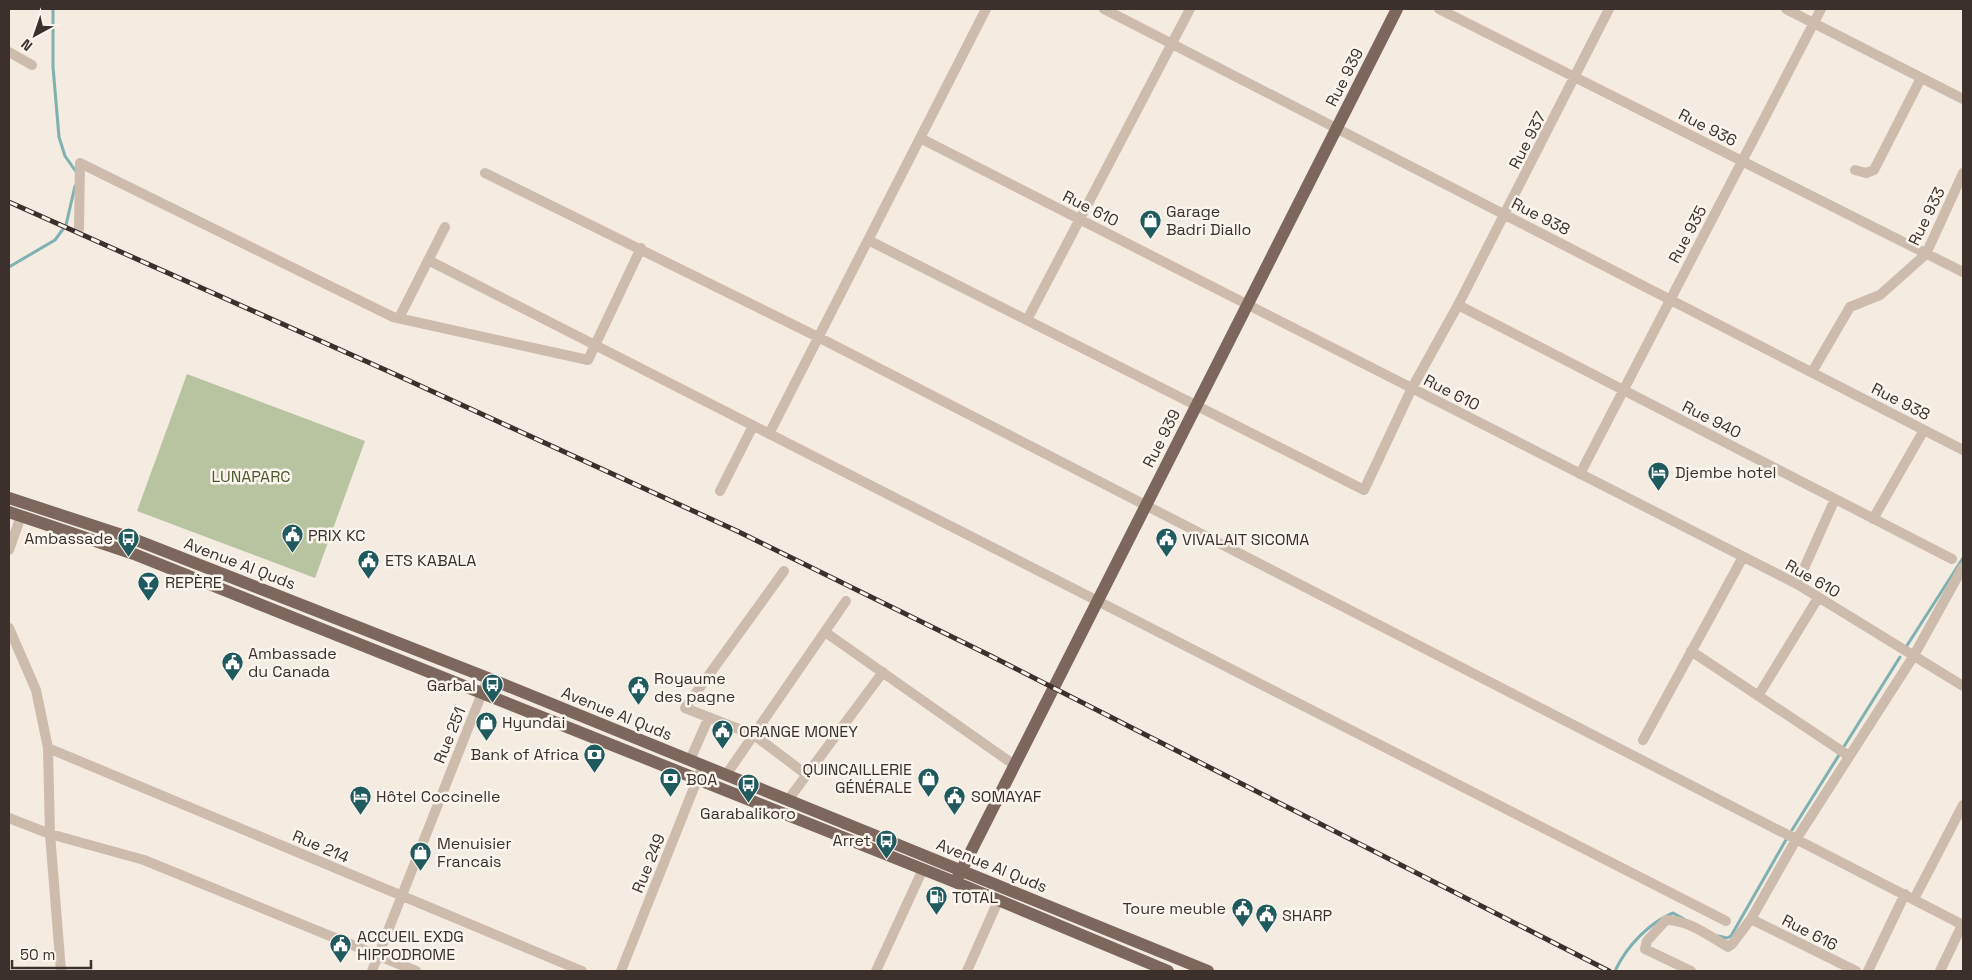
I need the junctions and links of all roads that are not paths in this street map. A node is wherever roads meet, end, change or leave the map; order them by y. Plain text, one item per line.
1 (986, 9) edge
2 (1104, 9) edge
3 (1190, 9) edge
4 (1396, 9) edge
5 (1439, 9) edge
6 (1609, 9) edge
7 (1786, 9) edge
8 (1821, 9) edge
9 (1813, 22) junction
10 (1172, 44) junction
11 (9, 52) edge
12 (32, 65) dead end
13 (1576, 78) junction
14 (1921, 78) junction
15 (1963, 99) edge
16 (1336, 128) junction
17 (920, 138) junction
18 (1742, 161) junction
19 (1855, 170) dead end
20 (485, 172) dead end
21 (1963, 173) edge
22 (1505, 215) junction
23 (1080, 219) junction
24 (445, 226) dead end
25 (79, 229) dead end
26 (868, 240) junction
27 (641, 248) junction
28 (1926, 254) junction
29 (428, 260) junction
30 (1963, 272) edge
31 (1669, 299) junction
32 (1247, 304) junction
33 (1458, 306) junction
34 (399, 318) junction
35 (1027, 320) junction
36 (818, 337) junction
37 (594, 345) junction
38 (1812, 372) junction
39 (1412, 388) junction
40 (1623, 390) junction
41 (1196, 405) junction
42 (753, 426) junction
43 (1924, 430) junction
44 (769, 434) junction
45 (1963, 450) edge
46 (1580, 474) junction
47 (720, 491) dead end
48 (9, 498) edge
49 (1835, 499) junction
50 (1146, 505) junction
51 (15, 514) edge
52 (1873, 518) junction
53 (9, 550) edge
54 (1743, 557) junction
55 (1952, 559) dead end
56 (1963, 567) edge
57 (784, 571) dead end
58 (1797, 584) junction
59 (1818, 598) junction
60 (846, 601) dead end
61 (1097, 601) junction
62 (10, 632) edge
63 (825, 632) junction
64 (1691, 651) junction
65 (1913, 657) junction
66 (883, 672) junction
67 (488, 678) junction
68 (1963, 686) edge
69 (482, 693) junction
70 (1758, 696) junction
71 (709, 717) junction
72 (754, 734) junction
73 (1643, 740) dead end
74 (48, 748) junction
75 (1849, 756) junction
76 (690, 760) junction
77 (1013, 764) junction
78 (702, 765) junction
79 (726, 775) junction
80 (806, 775) junction
81 (697, 779) junction
82 (788, 800) junction
83 (1963, 805) edge
84 (9, 818) edge
85 (50, 834) junction
86 (1797, 838) junction
87 (924, 869) junction
88 (958, 876) junction
89 (401, 896) junction
90 (1909, 897) junction
91 (998, 901) junction
92 (1751, 919) junction
93 (1726, 921) dead end
94 (1963, 924) edge
95 (378, 956) junction
96 (61, 971) edge
97 (372, 971) edge
98 (416, 971) edge
99 (582, 971) edge
100 (621, 971) edge
101 (876, 971) edge
102 (967, 971) edge
103 (1168, 971) edge
104 (1208, 971) edge
105 (1691, 971) edge
106 (1856, 971) edge
107 (1868, 971) edge
108 (1940, 971) edge

1 - 17 street
2 - 10 street, Rue 938
3 - 10 street
4 - 16 main road, Rue 939
5 - 13 street, Rue 936
6 - 13 street, Rue 937
7 - 9 street
8 - 9 street, Rue 935
9 - 14 street
9 - 18 street, Rue 935
10 - 16 street, Rue 938
10 - 23 street
11 - 12 street
13 - 18 street, Rue 936
13 - 22 street, Rue 937
14 - 15 street
14 - 19 street
16 - 22 street, Rue 938
16 - 32 main road, Rue 939
17 - 23 street, Rue 610
17 - 26 street
18 - 28 street, Rue 936
18 - 31 street, Rue 935
20 - 27 street
21 - 28 street, Rue 933
22 - 31 street, Rue 938
22 - 33 street, Rue 937
23 - 32 street, Rue 610
23 - 35 street
24 - 29 street
25 - 34 street
26 - 35 street
26 - 36 street
27 - 36 street
27 - 37 street
28 - 30 street, Rue 936
28 - 38 street, Rue 933
29 - 34 street
29 - 37 street
31 - 38 street, Rue 938
31 - 40 street, Rue 935
32 - 39 street, Rue 610
32 - 41 main road, Rue 939
33 - 39 street, Rue 937
33 - 40 street, Rue 940
34 - 37 street
35 - 41 street
36 - 44 street
36 - 50 street
37 - 42 street
38 - 43 street, Rue 938
39 - 41 street, Rue 937
39 - 46 street, Rue 610
40 - 46 street, Rue 935
40 - 49 street, Rue 940
41 - 50 main road, Rue 939
42 - 44 street
42 - 47 street
43 - 45 street, Rue 938
43 - 52 street
44 - 61 street
46 - 54 street, Rue 610
48 - 67 main road, Avenue Al Quds
49 - 52 street, Rue 940
49 - 58 street
50 - 61 main road, Rue 939
50 - 86 street
51 - 53 street
51 - 69 main road, Avenue Al Quds
52 - 55 street, Rue 940
54 - 58 street, Rue 610
54 - 64 street
56 - 65 street
57 - 71 street
58 - 59 street, Rue 610
59 - 65 street, Rue 610
59 - 70 street
60 - 63 street
61 - 77 main road, Rue 939
61 - 93 street
62 - 74 street
63 - 66 street
63 - 72 street
64 - 70 street
64 - 73 street
65 - 68 street, Rue 610
65 - 75 street
66 - 77 street
66 - 80 street
67 - 69 street, Rue 251
67 - 76 main road, Avenue Al Quds
69 - 81 main road, Avenue Al Quds
69 - 89 street, Rue 251
70 - 75 street
71 - 72 street
71 - 76 street
72 - 79 street
72 - 80 street
74 - 85 street
74 - 89 street, Rue 214
75 - 86 street
76 - 78 main road, Avenue Al Quds
77 - 88 main road, Rue 939
78 - 79 main road, Avenue Al Quds
78 - 81 street, Rue 249
79 - 82 main road, Avenue Al Quds
80 - 82 street
81 - 87 main road, Avenue Al Quds
81 - 100 street, Rue 249
82 - 88 main road, Avenue Al Quds
83 - 90 street
84 - 85 street
85 - 95 street
85 - 96 street
86 - 90 street
86 - 92 street
87 - 88 main road, Avenue Al Quds
87 - 101 street
88 - 91 main road, Avenue Al Quds
88 - 104 main road, Avenue Al Quds
89 - 95 street, Rue 251
89 - 99 street, Rue 214
90 - 94 street
90 - 107 street
91 - 102 street
91 - 103 main road, Avenue Al Quds
92 - 105 street
92 - 106 street, Rue 616
94 - 108 street
95 - 97 street, Rue 251
95 - 98 street

